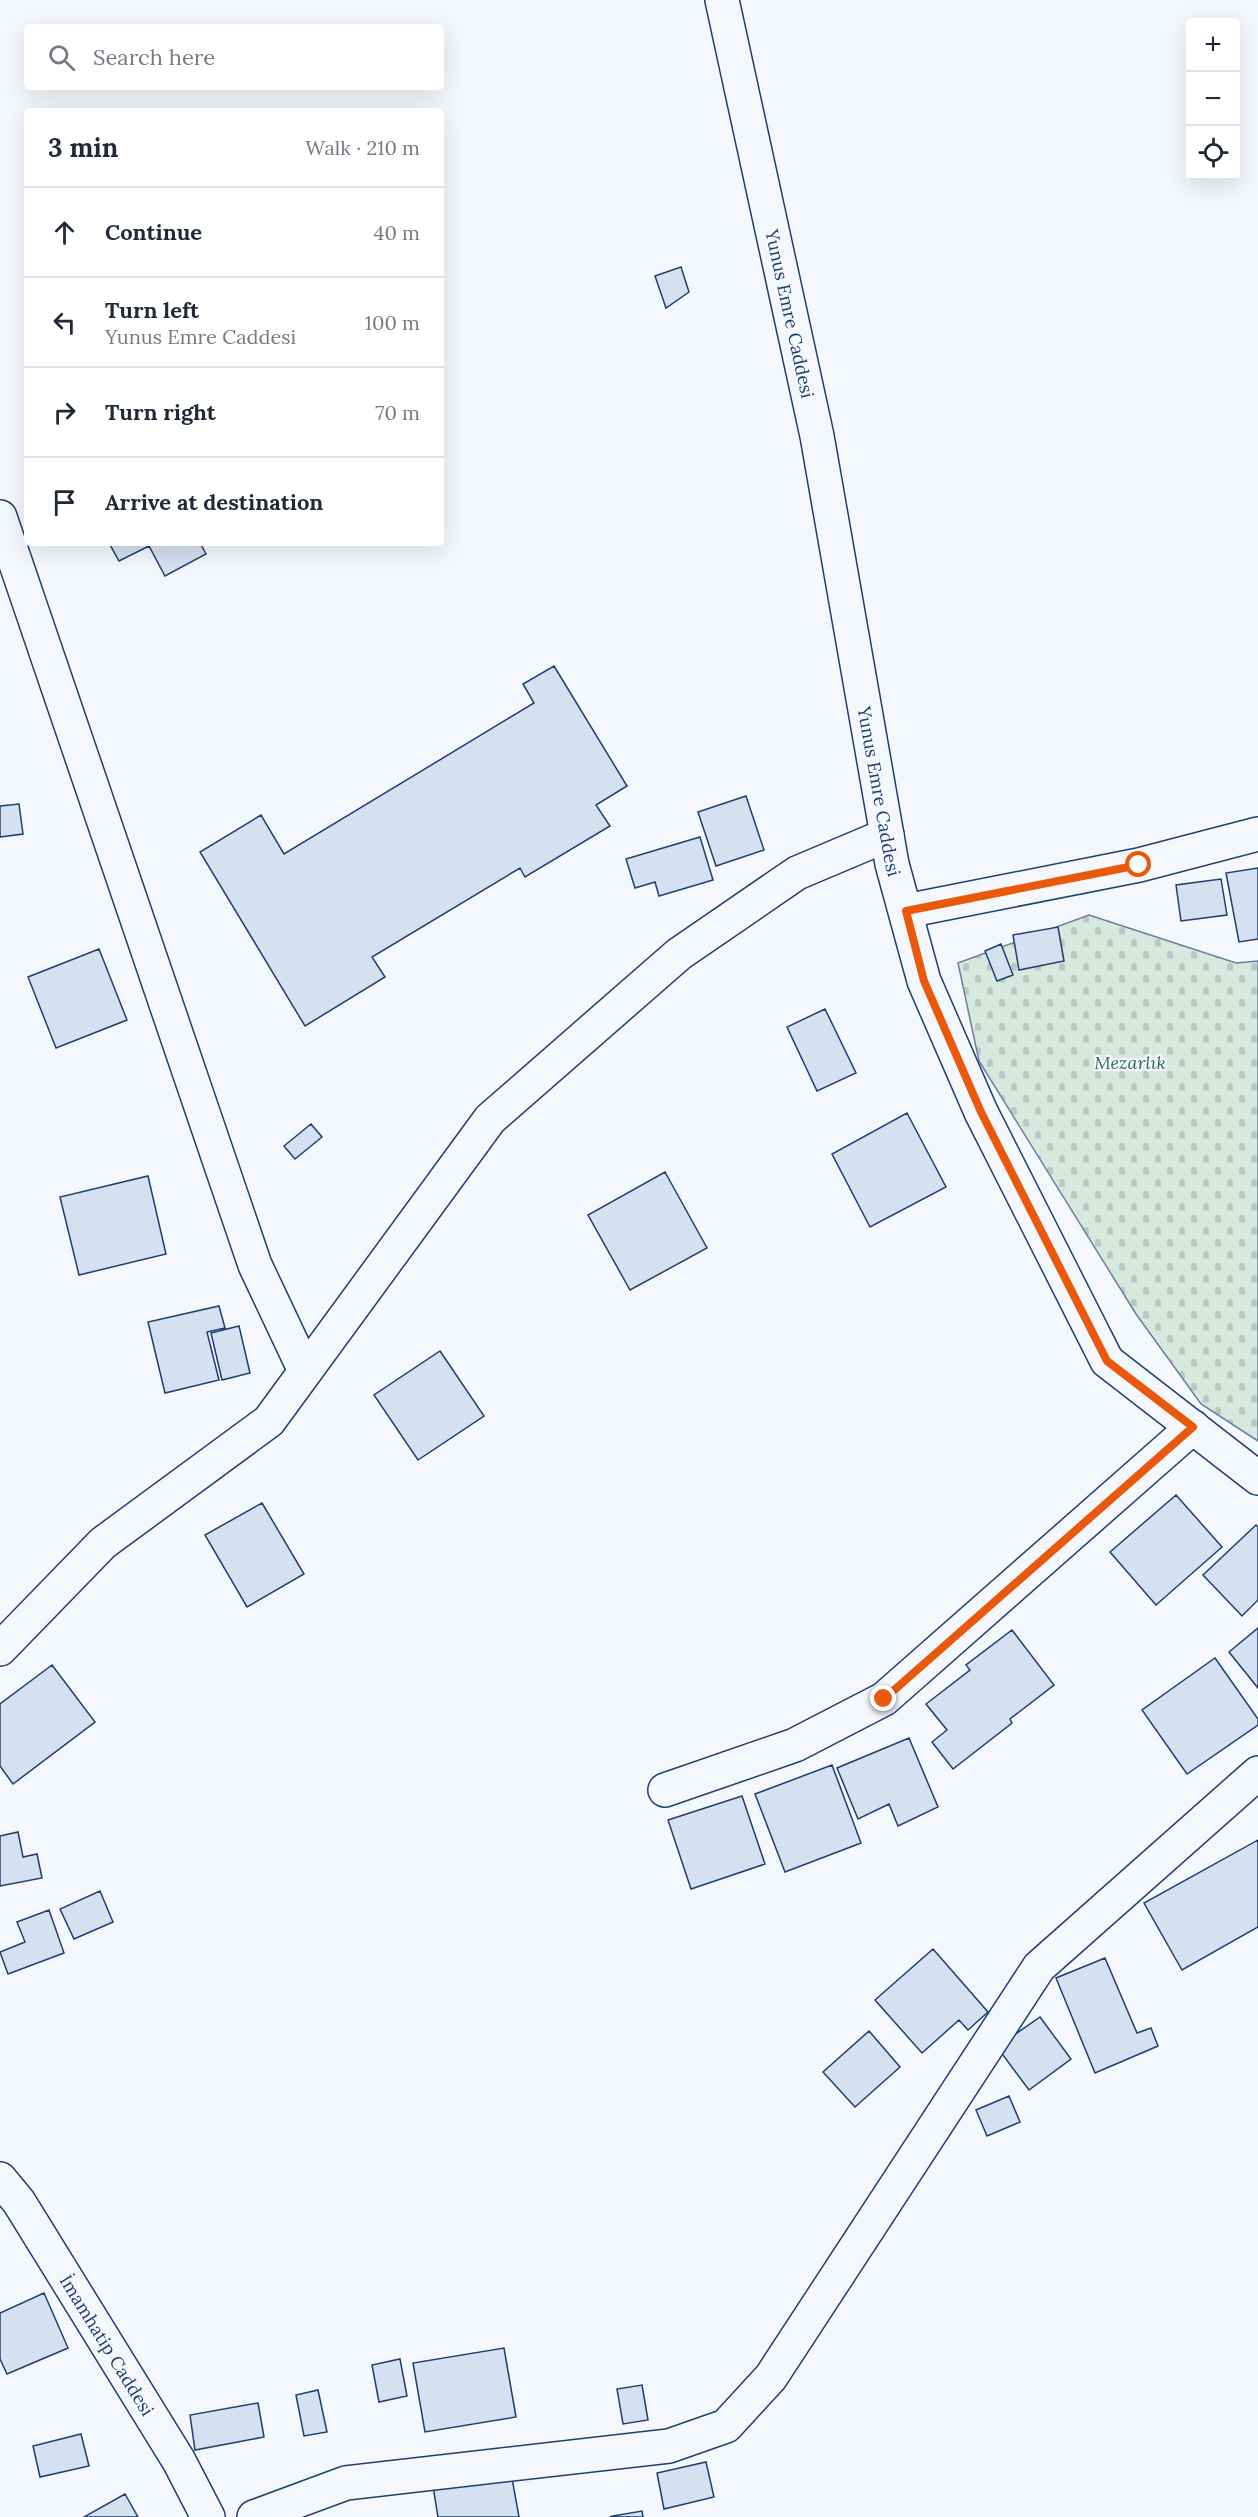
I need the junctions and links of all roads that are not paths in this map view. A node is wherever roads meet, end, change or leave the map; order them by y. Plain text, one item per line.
1 (722, 0) edge
2 (0, 517) edge
3 (1258, 834) edge
4 (887, 835) junction
5 (906, 911) junction
6 (305, 1371) junction
7 (1193, 1427) junction
8 (1258, 1478) edge
9 (0, 1648) edge
10 (1258, 1773) edge
11 (665, 1791) dead end
12 (0, 2179) edge
13 (208, 2517) edge
14 (254, 2517) edge

1 - 4 street, Yunus Emre Caddesi
2 - 6 street
3 - 5 street
4 - 5 street, Yunus Emre Caddesi
4 - 6 street
5 - 7 street, Yunus Emre Caddesi
6 - 9 street
7 - 8 street, Yunus Emre Caddesi
7 - 11 street
10 - 14 street
12 - 13 street, İmamhatip Caddesi

